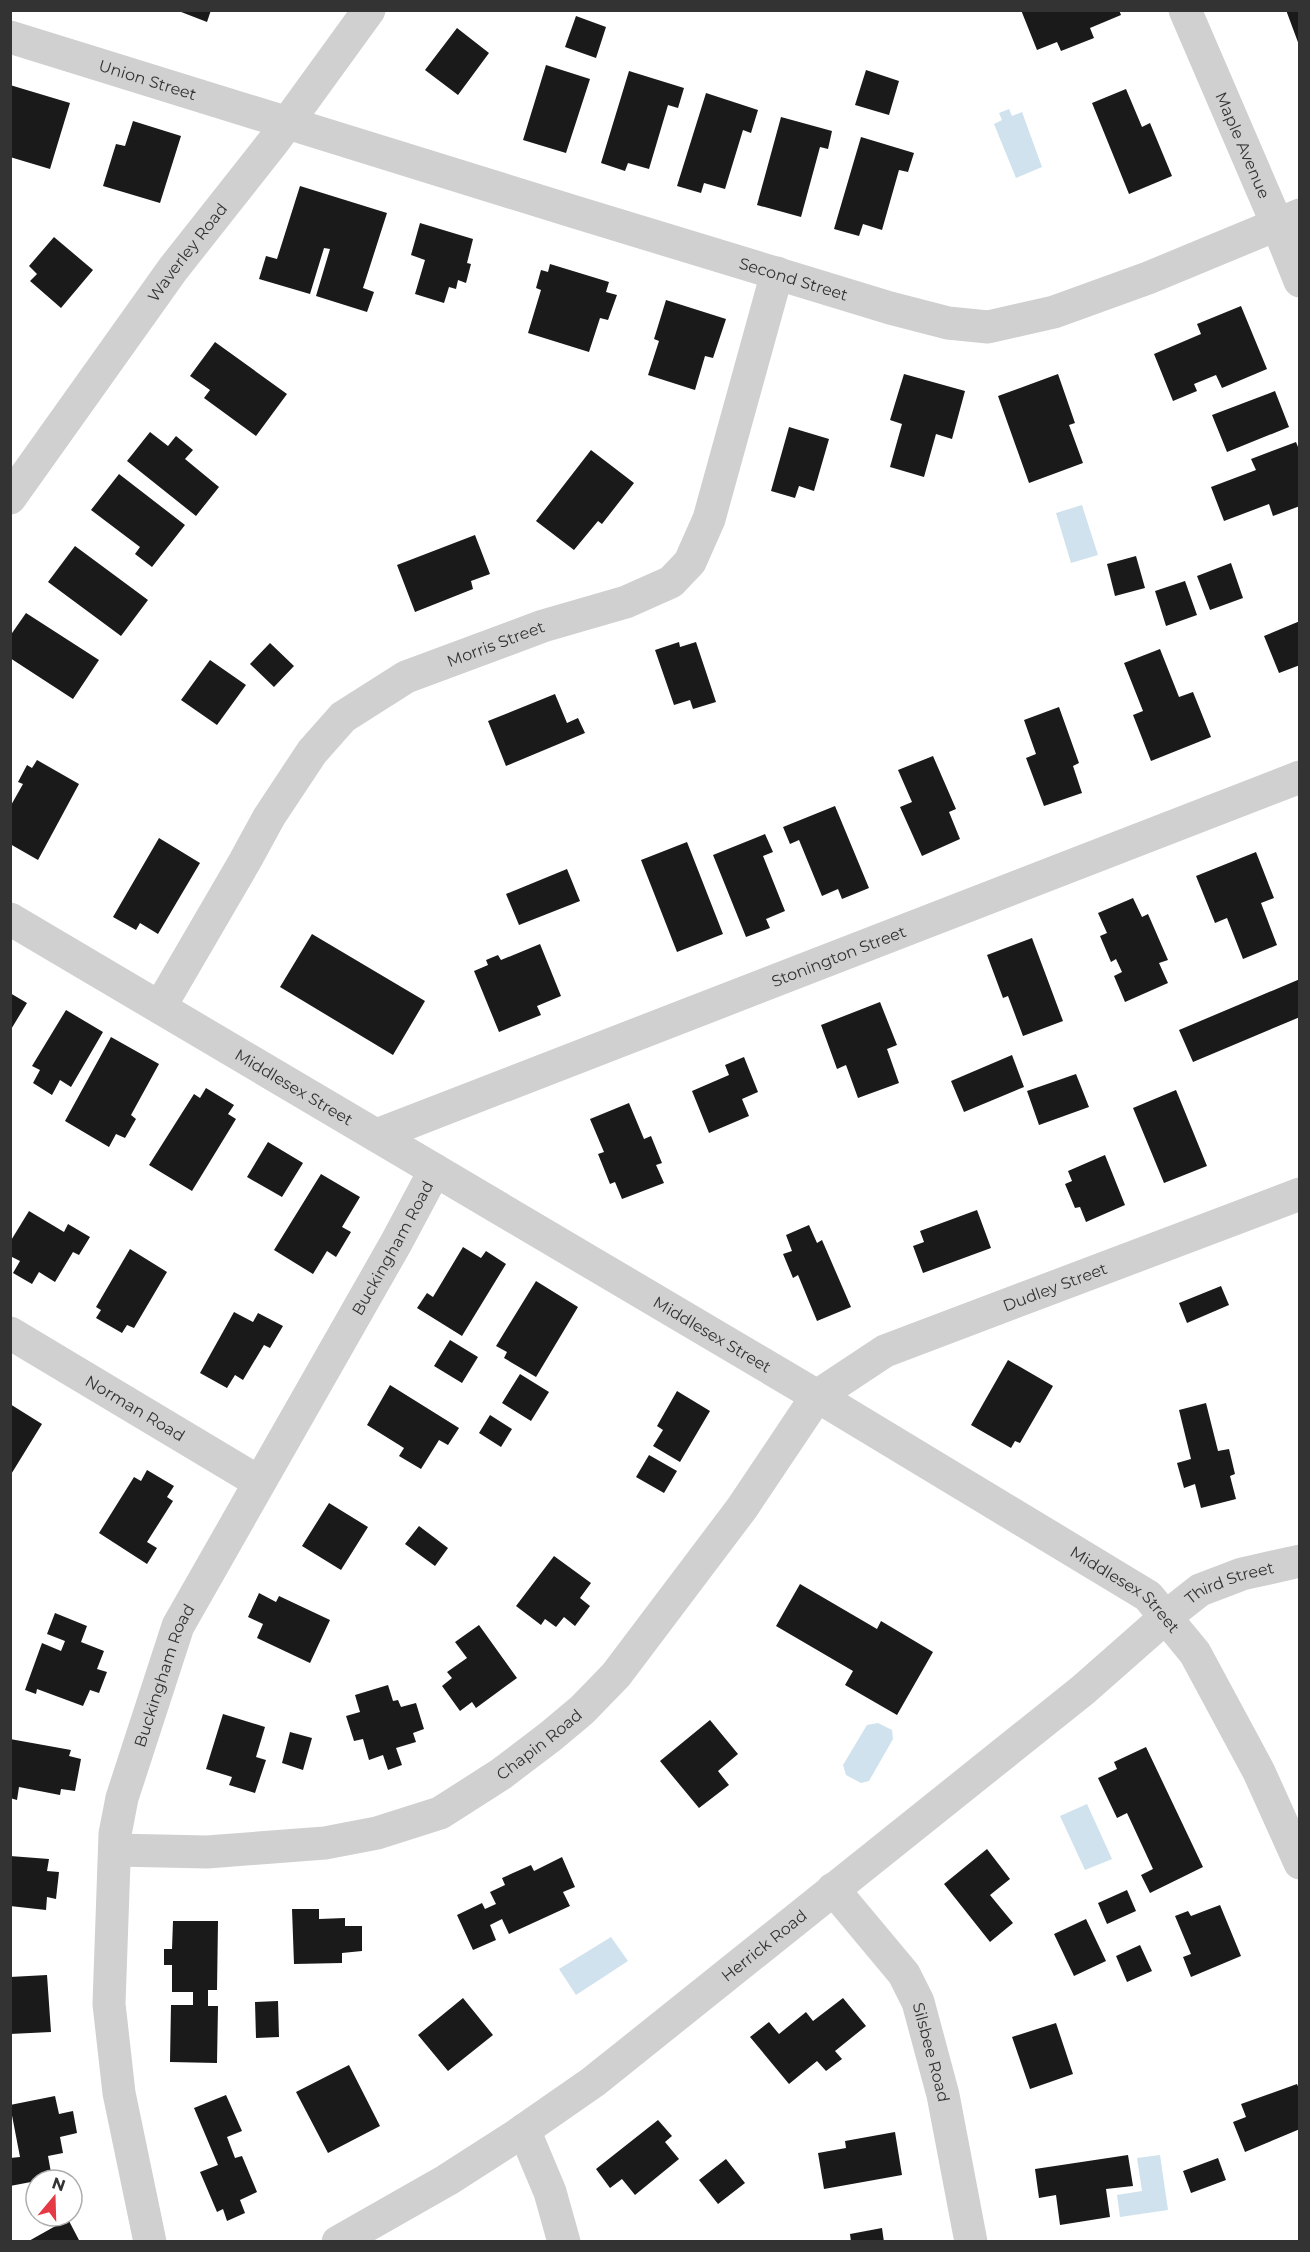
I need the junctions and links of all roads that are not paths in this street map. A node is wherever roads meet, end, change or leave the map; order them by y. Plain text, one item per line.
1 (369, 10) edge
2 (1185, 10) edge
3 (10, 37) edge
4 (285, 124) junction
5 (1288, 219) edge
6 (777, 273) junction
7 (1299, 281) edge
8 (10, 498) edge
9 (1299, 777) edge
10 (10, 919) edge
11 (160, 1007) junction
12 (377, 1135) junction
13 (435, 1170) junction
14 (1299, 1194) edge
15 (10, 1333) edge
16 (817, 1395) junction
17 (259, 1482) junction
18 (1299, 1562) edge
19 (1167, 1616) junction
20 (115, 1850) junction
21 (1299, 1863) edge
22 (833, 1889) junction
23 (524, 2130) junction
24 (150, 2241) edge
25 (338, 2241) edge
26 (564, 2241) edge
27 (971, 2241) edge

1 - 4 street, Waverley Road
2 - 5 street, Maple Avenue
3 - 4 street, Union Street
4 - 6 street, Second Street
4 - 8 street, Waverley Road
5 - 6 street, Second Street
5 - 7 street, Maple Avenue
6 - 11 street, Morris Street
9 - 12 street, Stonington Street
10 - 11 street, Middlesex Street
11 - 12 street, Middlesex Street
12 - 13 street, Middlesex Street
13 - 16 street, Middlesex Street
13 - 17 street, Buckingham Road
14 - 16 street, Dudley Street
15 - 17 street, Norman Road
16 - 19 street, Middlesex Street
16 - 20 street, Chapin Road
17 - 20 street, Buckingham Road
18 - 19 street, Third Street
19 - 21 street, Middlesex Street
19 - 22 street, Herrick Road
20 - 24 street, Buckingham Road
22 - 23 street, Herrick Road
22 - 27 street, Silsbee Road
23 - 25 street, Herrick Road
23 - 26 street

